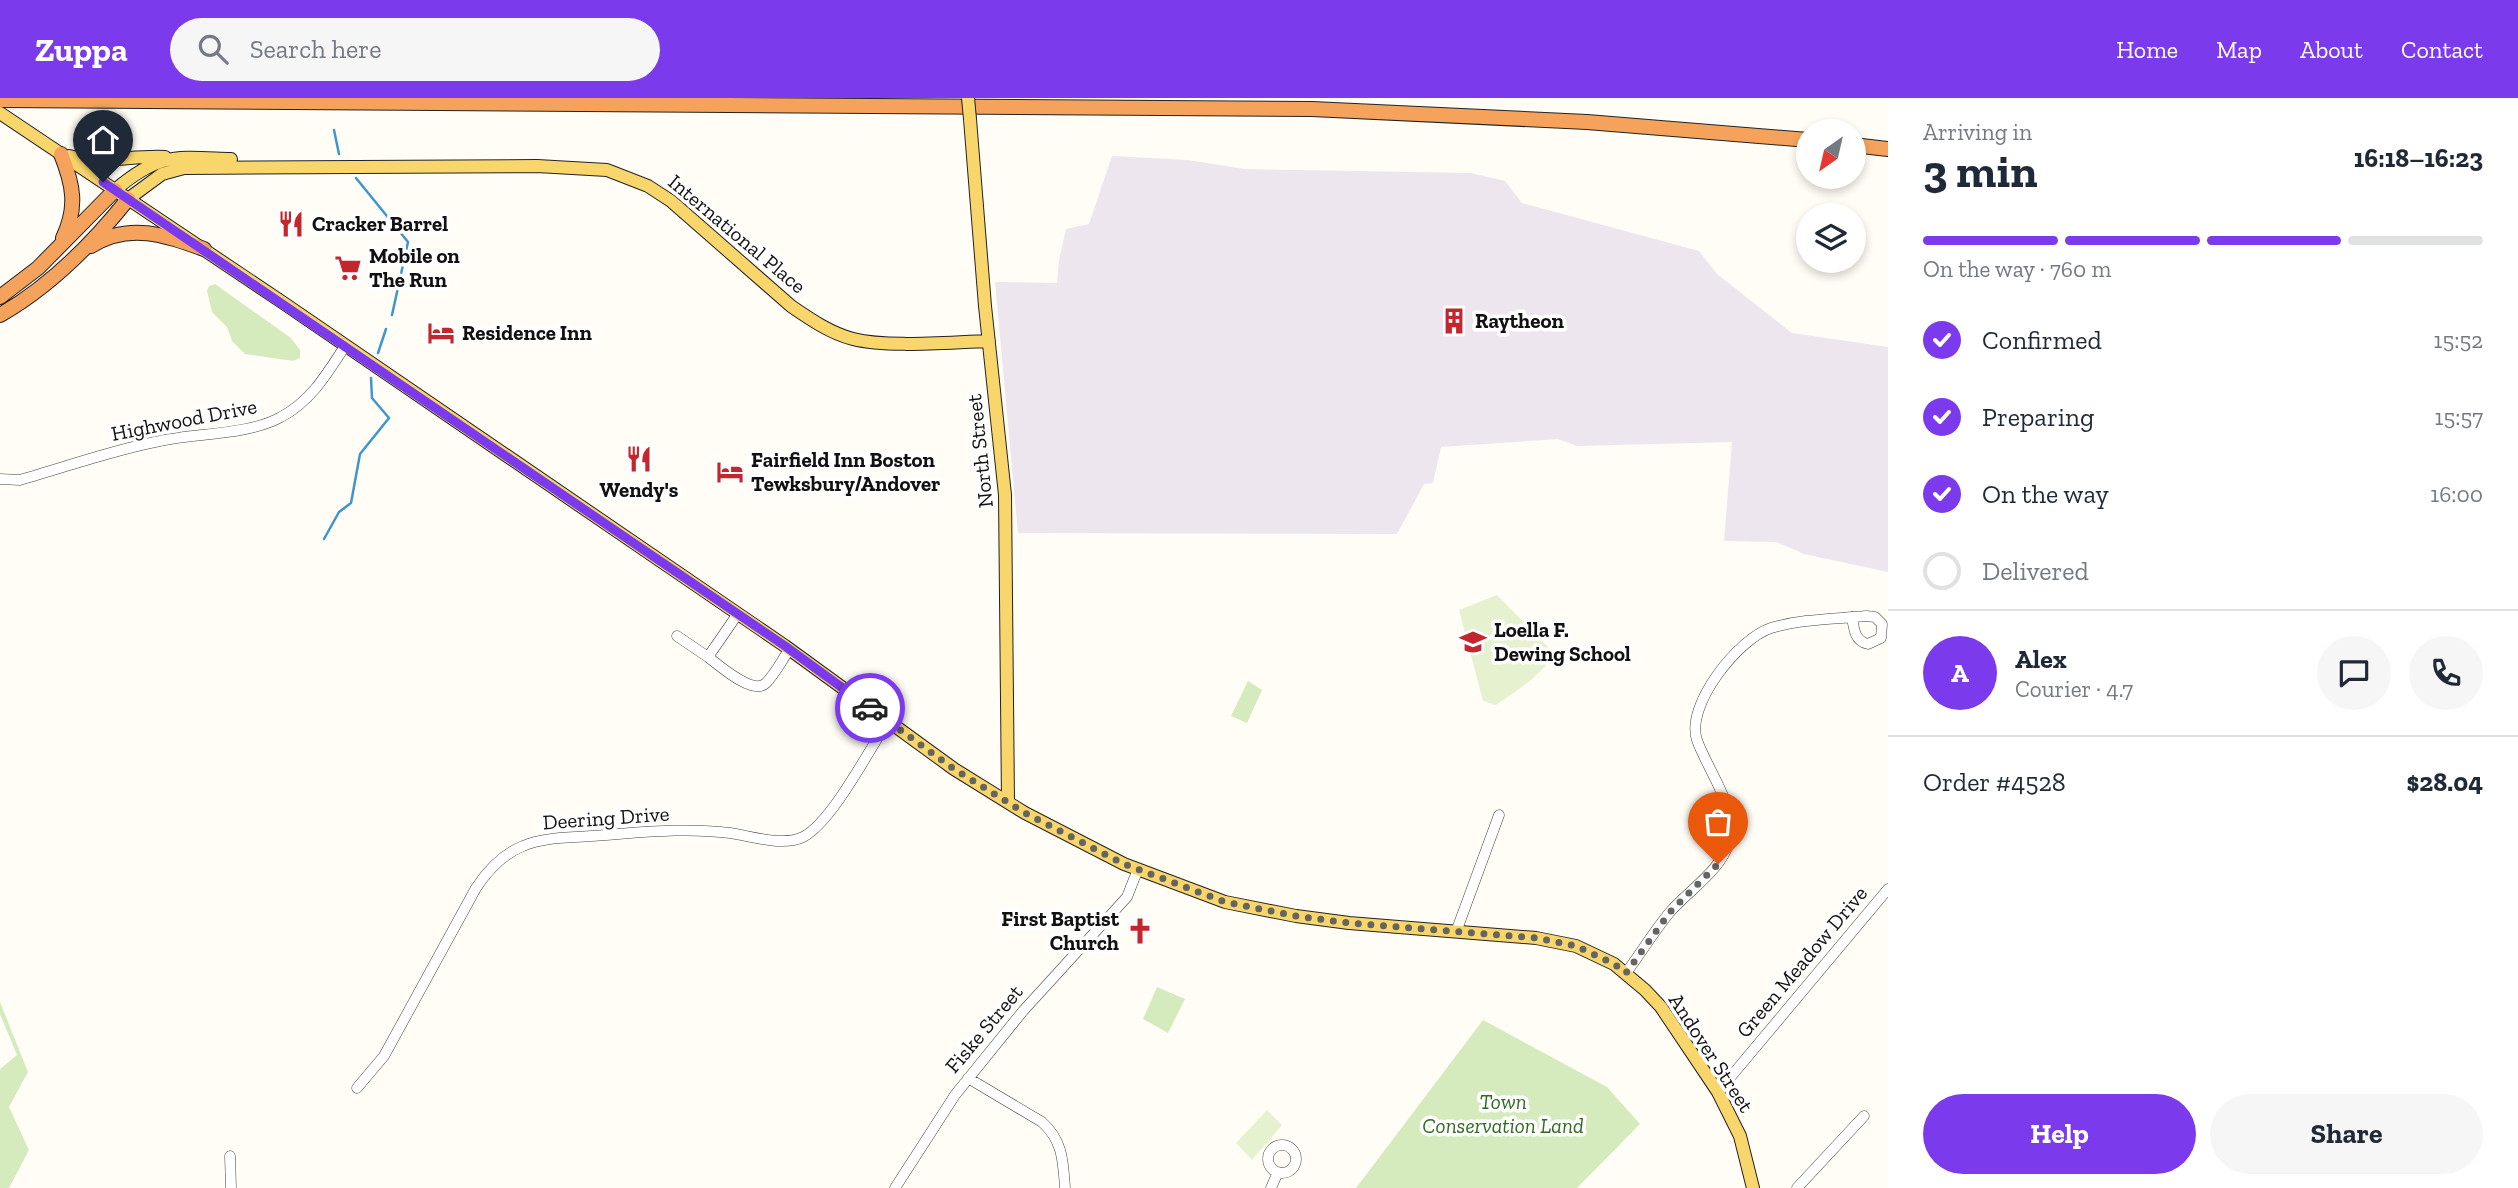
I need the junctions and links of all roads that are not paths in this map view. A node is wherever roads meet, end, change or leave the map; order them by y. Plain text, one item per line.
1 (968, 98) edge
2 (4, 100) edge
3 (0, 113) edge
4 (1796, 139) edge
5 (1866, 146) edge
6 (1888, 149) edge
7 (61, 154) junction
8 (173, 157) junction
9 (331, 166) junction
10 (115, 190) junction
11 (128, 199) junction
12 (59, 245) junction
13 (204, 249) junction
14 (77, 254) junction
15 (0, 297) edge
16 (0, 315) edge
17 (989, 341) junction
18 (345, 346) junction
19 (0, 479) edge
20 (737, 615) junction
21 (1852, 617) dead end
22 (677, 636) dead end
23 (789, 650) junction
24 (708, 657) junction
25 (888, 721) junction
26 (1008, 802) junction
27 (1499, 815) dead end
28 (1138, 869) junction
29 (1888, 889) edge
30 (1456, 932) junction
31 (1626, 973) junction
32 (968, 1078) junction
33 (358, 1088) dead end
34 (1718, 1092) junction
35 (1864, 1116) dead end
36 (230, 1156) dead end
37 (1278, 1172) dead end
38 (231, 1188) edge
39 (895, 1188) edge
40 (1065, 1188) edge
41 (1271, 1188) edge
42 (1753, 1188) edge
43 (1797, 1188) edge

1 - 17 main road, North Street, bridge
2 - 4 highway
3 - 7 main road, Andover Street
5 - 6 highway
7 - 8 main road
7 - 10 main road, Andover Street
7 - 12 highway
8 - 9 main road, International Place
8 - 10 main road, International Place
9 - 11 main road, International Place
9 - 17 main road, International Place
10 - 11 main road, Andover Street
10 - 12 highway
11 - 13 main road, Andover Street
11 - 14 highway
12 - 15 highway
13 - 14 highway
13 - 18 main road, Andover Street
14 - 16 highway
17 - 26 main road, North Street
18 - 19 street, Highwood Drive
18 - 20 main road, Andover Street
20 - 23 main road, Andover Street
20 - 24 street
21 - 31 street
22 - 24 street
23 - 24 street
23 - 25 main road, Andover Street
25 - 26 main road, Andover Street
25 - 33 street, Deering Drive
26 - 28 main road, Andover Street
27 - 30 street
28 - 30 main road, Andover Street
28 - 32 street, Fiske Street
29 - 34 street, Green Meadow Drive
30 - 31 main road, Andover Street
31 - 34 main road, Andover Street
32 - 39 street, Fiske Street
32 - 40 street
34 - 42 main road, Andover Street
35 - 43 street
36 - 38 street
37 - 41 street

